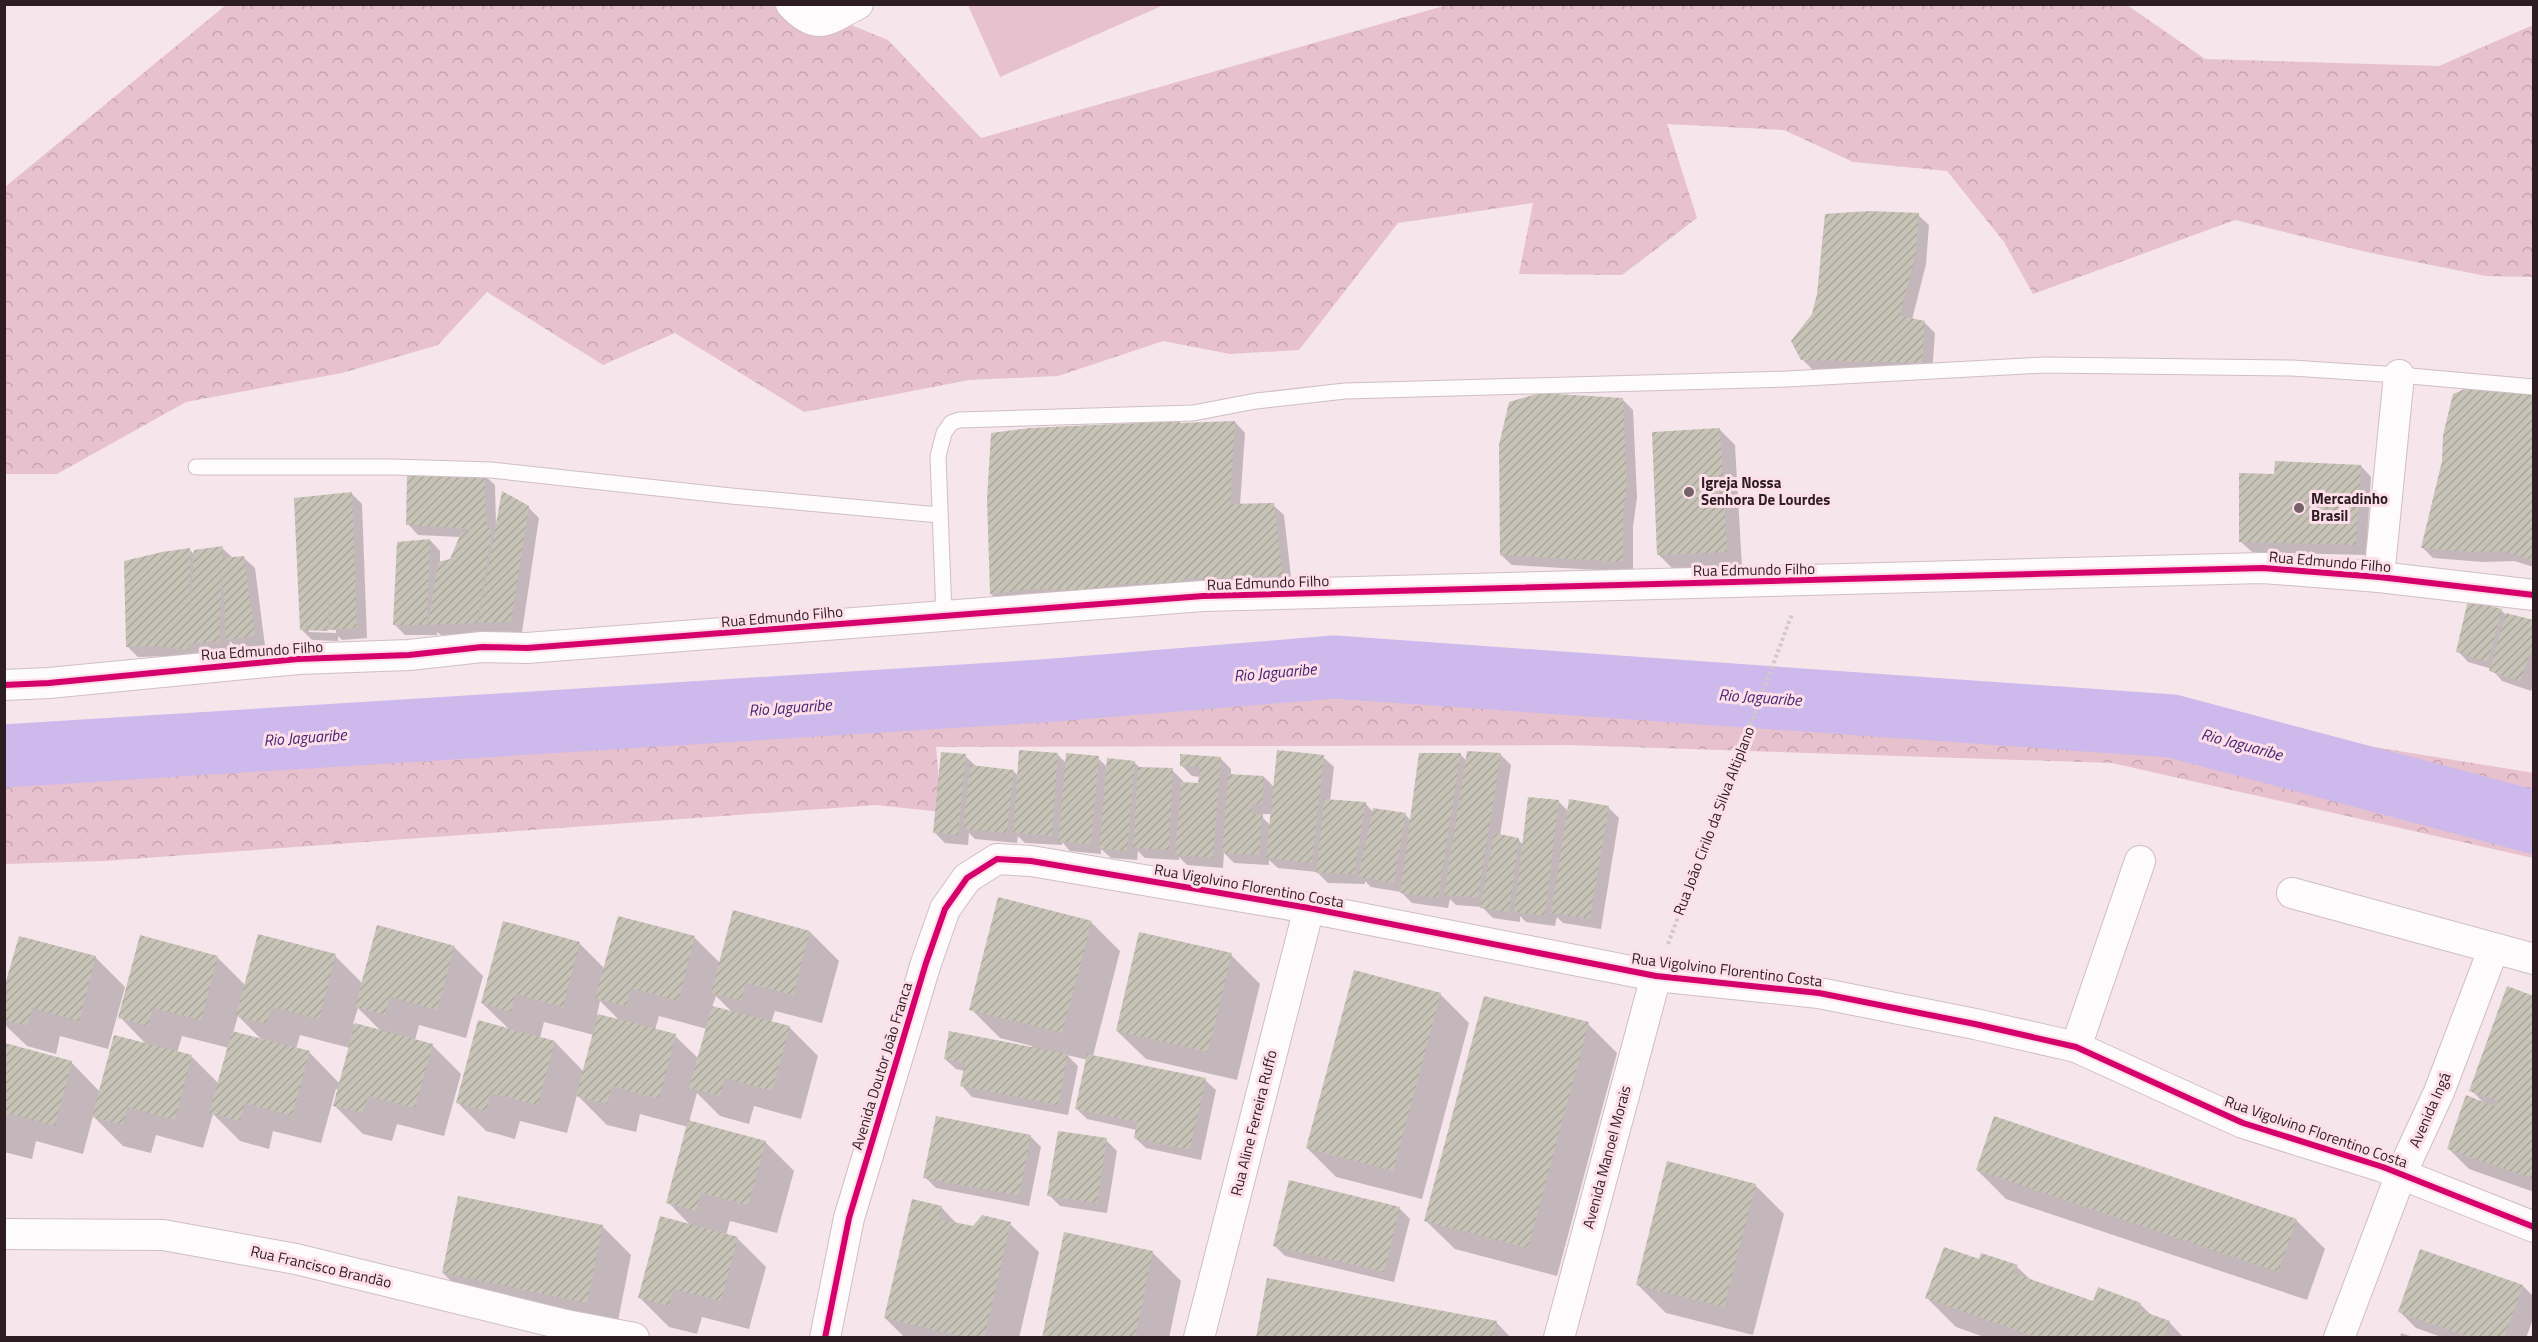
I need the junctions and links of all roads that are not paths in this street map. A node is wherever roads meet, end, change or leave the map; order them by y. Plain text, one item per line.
1 (791, 4) edge
2 (852, 8) edge
3 (2398, 375) junction
4 (2534, 387) edge
5 (196, 467) dead end
6 (939, 515) junction
7 (2379, 577) junction
8 (2534, 595) edge
9 (944, 615) junction
10 (4, 686) edge
11 (1031, 861) joint
12 (2140, 861) dead end
13 (2292, 893) dead end
14 (1309, 908) junction
15 (2493, 950) junction
16 (2534, 959) edge
17 (1656, 976) junction
18 (2076, 1047) junction
19 (2402, 1174) junction
20 (2534, 1227) edge
21 (4, 1234) edge
22 (634, 1338) edge
23 (825, 1338) edge
24 (1199, 1338) edge
25 (1559, 1338) edge
26 (2339, 1338) edge

1 - 2 street
3 - 4 lane
3 - 6 lane
3 - 7 street
5 - 6 lane
6 - 9 lane
7 - 8 street, Rua Edmundo Filho
7 - 9 street, Rua Edmundo Filho
9 - 10 street, Rua Edmundo Filho
11 - 14 street, Rua Vigolvino Florentino Costa
11 - 23 street, Avenida Doutor João Franca
12 - 18 street
13 - 15 street
14 - 17 street, Rua Vigolvino Florentino Costa
14 - 24 street, Rua Aline Ferreira Ruffo
15 - 16 street
15 - 19 street, Avenida Ingá
17 - 18 street, Rua Vigolvino Florentino Costa
17 - 25 street, Avenida Manoel Morais
18 - 19 street, Rua Vigolvino Florentino Costa
19 - 20 street, Rua Vigolvino Florentino Costa
19 - 26 street, Avenida Ingá
21 - 22 street, Rua Francisco Brandão

